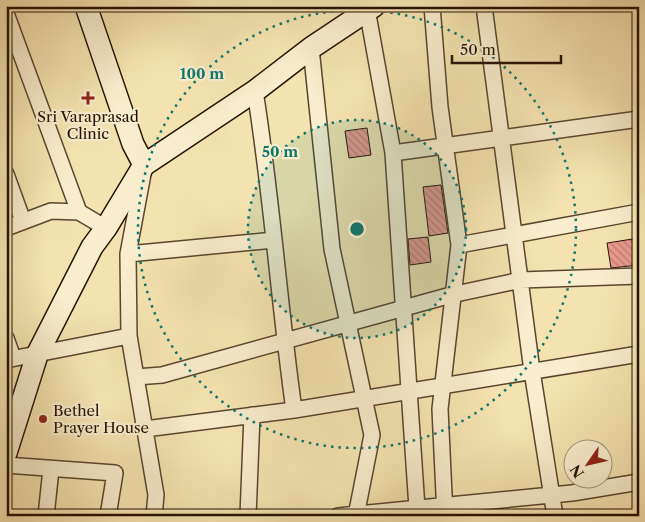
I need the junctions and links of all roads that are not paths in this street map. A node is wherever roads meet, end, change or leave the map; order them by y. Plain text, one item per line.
1 (86, 6) edge
2 (101, 6) edge
3 (432, 6) edge
4 (484, 6) edge
5 (371, 8) edge
6 (6, 14) edge
7 (311, 48) junction
8 (255, 91) junction
9 (639, 119) edge
10 (503, 138) junction
11 (445, 146) junction
12 (393, 153) junction
13 (144, 165) junction
14 (6, 174) edge
15 (79, 212) junction
16 (639, 212) edge
17 (24, 221) junction
18 (6, 228) edge
19 (106, 228) junction
20 (515, 235) junction
21 (274, 240) junction
22 (458, 245) junction
23 (128, 254) junction
24 (639, 276) edge
25 (521, 280) junction
26 (451, 295) junction
27 (404, 308) junction
28 (348, 324) junction
29 (129, 336) junction
30 (6, 338) edge
31 (284, 341) junction
32 (639, 354) edge
33 (37, 355) junction
34 (10, 359) edge
35 (532, 371) junction
36 (136, 377) junction
37 (443, 386) junction
38 (409, 391) junction
39 (364, 399) junction
40 (294, 410) junction
41 (252, 415) junction
42 (145, 429) junction
43 (6, 453) edge
44 (6, 466) edge
45 (51, 470) junction
46 (639, 482) edge
47 (551, 495) junction
48 (418, 508) junction
49 (445, 510) edge
50 (357, 515) edge
51 (46, 516) edge
52 (108, 516) edge
53 (154, 516) edge
54 (248, 516) edge
55 (338, 516) edge
56 (555, 516) edge

1 - 13 street
2 - 13 street
3 - 11 street
4 - 10 street
5 - 7 street
5 - 12 street
6 - 15 street
7 - 8 street
7 - 28 street
8 - 13 street
8 - 21 street
9 - 10 street
10 - 11 street
10 - 20 street
11 - 12 street
11 - 22 street
12 - 27 street
13 - 19 street
13 - 23 street
14 - 17 street
15 - 17 street
15 - 19 street
16 - 20 street
17 - 18 street
19 - 33 street
20 - 22 street
20 - 25 street
21 - 23 street
21 - 31 street
22 - 26 street
23 - 29 street
24 - 25 street
25 - 26 street
25 - 35 street
26 - 27 street
26 - 37 street
27 - 28 street
27 - 38 street
28 - 31 street
28 - 39 street
29 - 33 street
29 - 36 street
30 - 34 street
31 - 36 street
31 - 40 street
32 - 35 street
33 - 34 street
33 - 43 street
35 - 37 street
35 - 47 street
36 - 42 street
37 - 38 street
37 - 49 street
38 - 39 street
38 - 48 street
39 - 40 street
39 - 50 street
40 - 41 street
41 - 42 street
41 - 54 street
42 - 53 street
44 - 45 street
45 - 51 street
45 - 52 street
46 - 47 street
47 - 49 street
47 - 56 street
48 - 49 street
48 - 50 street
50 - 55 street

